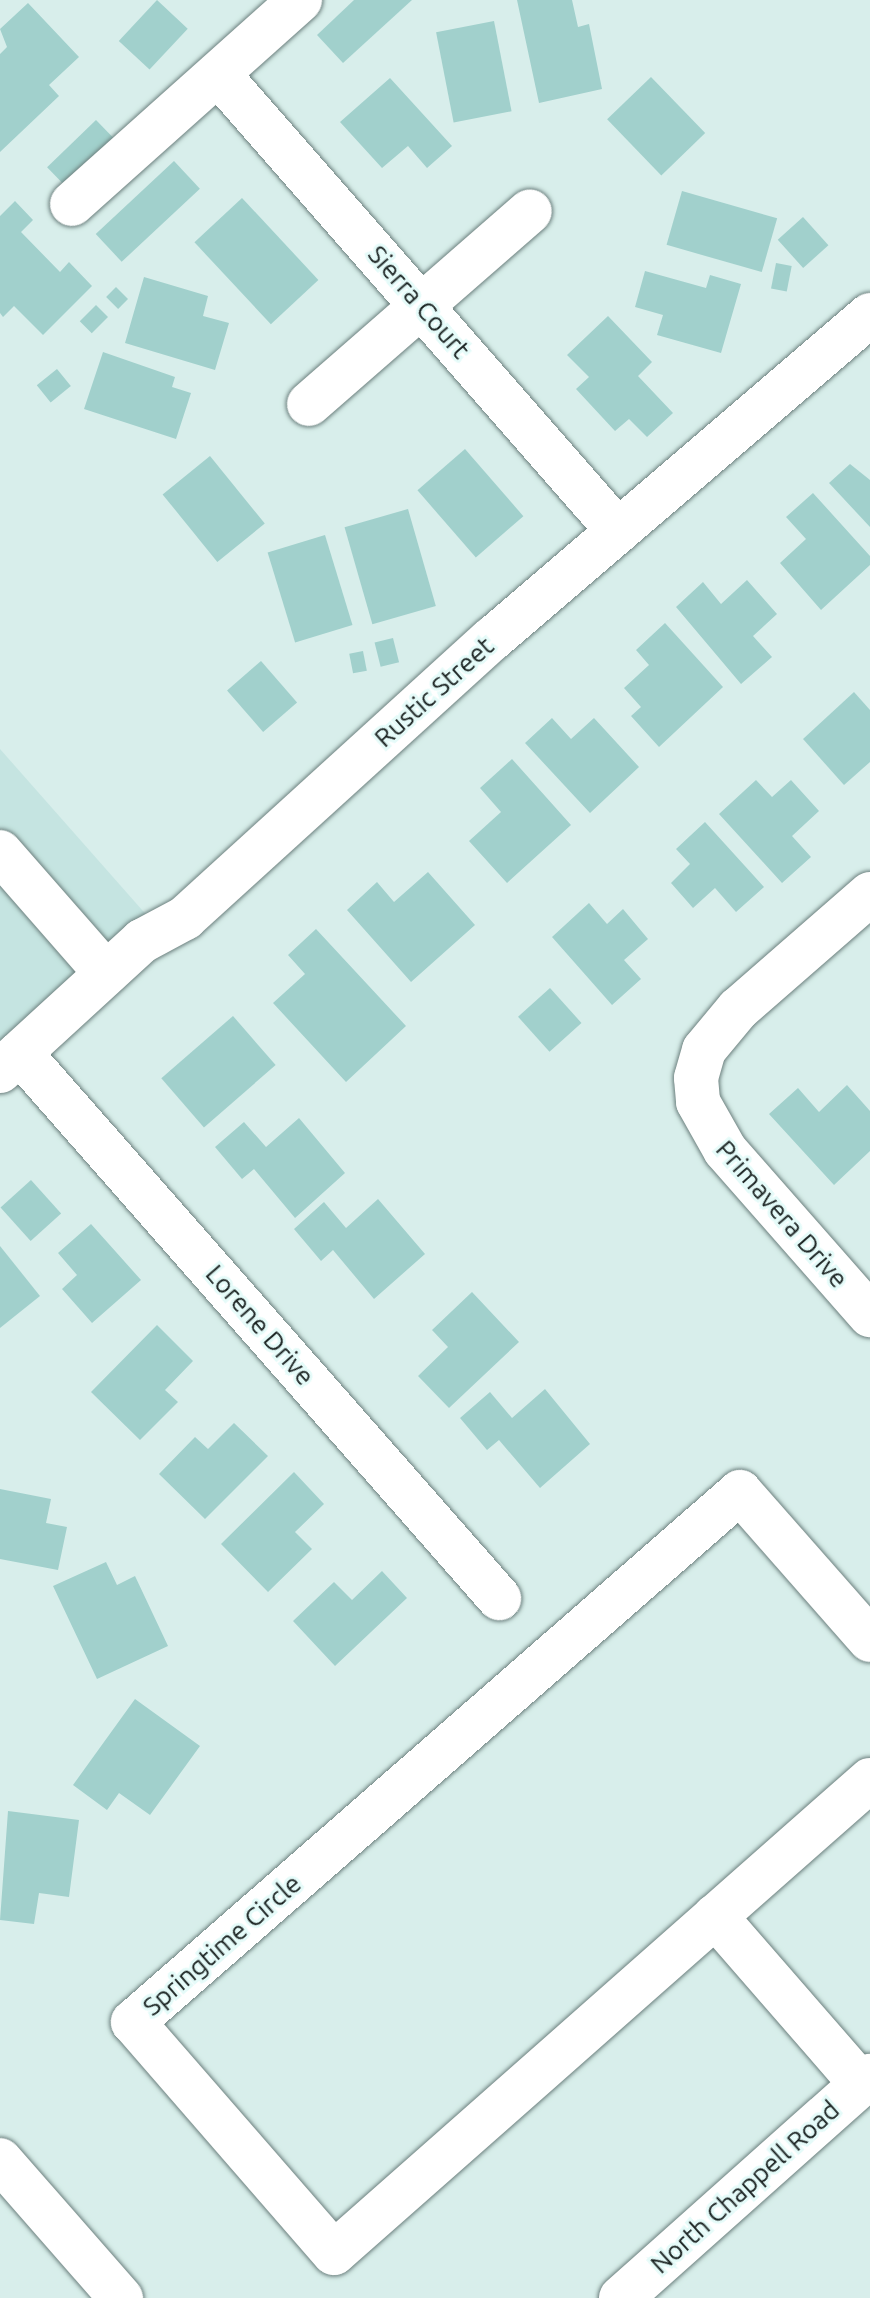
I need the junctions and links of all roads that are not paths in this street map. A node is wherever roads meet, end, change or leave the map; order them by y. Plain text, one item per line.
1 (300, 0) edge
2 (219, 75) junction
3 (72, 204) dead end
4 (530, 211) dead end
5 (422, 305) junction
6 (870, 315) edge
7 (309, 404) dead end
8 (618, 531) junction
9 (0, 852) edge
10 (870, 894) edge
11 (106, 973) junction
12 (10, 1062) edge
13 (870, 1315) edge
14 (499, 1598) dead end
15 (870, 1640) edge
16 (870, 1780) edge
17 (715, 1916) junction
18 (866, 2080) edge
19 (0, 2160) edge
20 (121, 2298) edge
21 (621, 2298) edge

1 - 2 street
2 - 3 street
2 - 5 street, Sierra Court
4 - 5 street
5 - 7 street
5 - 8 street, Sierra Court
6 - 8 street, Rustic Street
8 - 11 street, Rustic Street
9 - 11 street
10 - 13 street, Primavera Drive
11 - 12 street, Rustic Street
12 - 14 street, Lorene Drive
15 - 17 street, Springtime Circle
16 - 17 street, Springtime Circle
17 - 18 street
18 - 21 street, North Chappell Road
19 - 20 street

